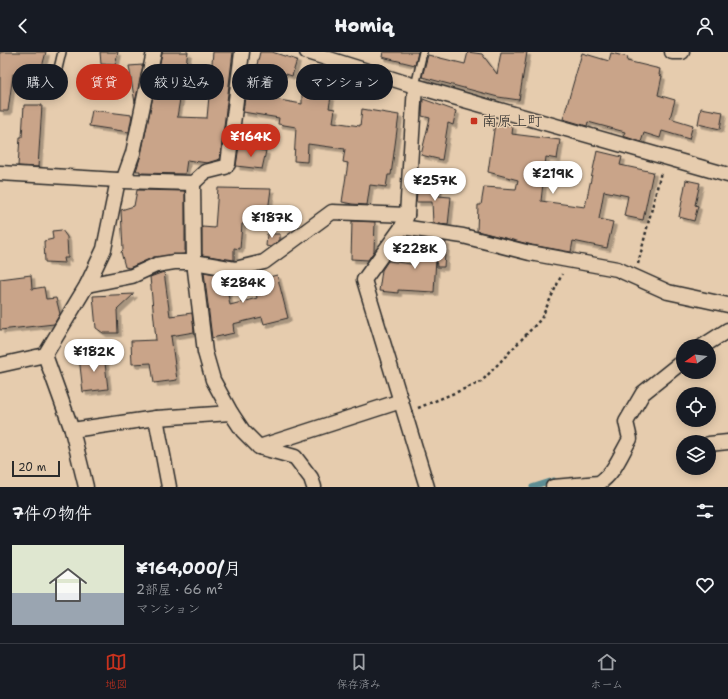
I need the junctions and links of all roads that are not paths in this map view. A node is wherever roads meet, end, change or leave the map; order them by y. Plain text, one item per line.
1 (62, 52) edge
2 (154, 52) edge
3 (242, 52) edge
4 (307, 52) edge
5 (423, 52) edge
6 (672, 52) edge
7 (682, 52) edge
8 (59, 64) edge
9 (415, 86) junction
10 (1, 171) edge
11 (728, 176) edge
12 (121, 181) junction
13 (193, 183) junction
14 (404, 221) junction
15 (194, 262) junction
16 (87, 285) junction
17 (728, 305) edge
18 (728, 330) edge
19 (714, 339) edge
20 (45, 355) junction
21 (0, 365) edge
22 (676, 367) edge
23 (403, 407) junction
24 (231, 413) junction
25 (156, 418) junction
26 (72, 430) junction
27 (728, 442) edge
28 (716, 443) edge
29 (259, 447) junction
30 (607, 483) edge
31 (86, 487) edge
32 (169, 487) edge
33 (314, 487) edge
34 (427, 487) edge
35 (553, 487) edge

1 - 8 lane
2 - 12 street
3 - 13 street
4 - 9 street
5 - 9 lane
6 - 7 street
9 - 11 street
9 - 14 street
10 - 12 street
12 - 13 street
12 - 16 street
13 - 15 street
14 - 15 street
14 - 17 street
14 - 23 street
15 - 16 street
15 - 24 street
16 - 20 street
18 - 19 street
20 - 21 street
20 - 26 street
22 - 30 street
23 - 29 street
23 - 34 street
24 - 25 street
24 - 29 street
25 - 26 street
25 - 32 street
26 - 31 street
27 - 28 street
29 - 33 street
30 - 35 street

